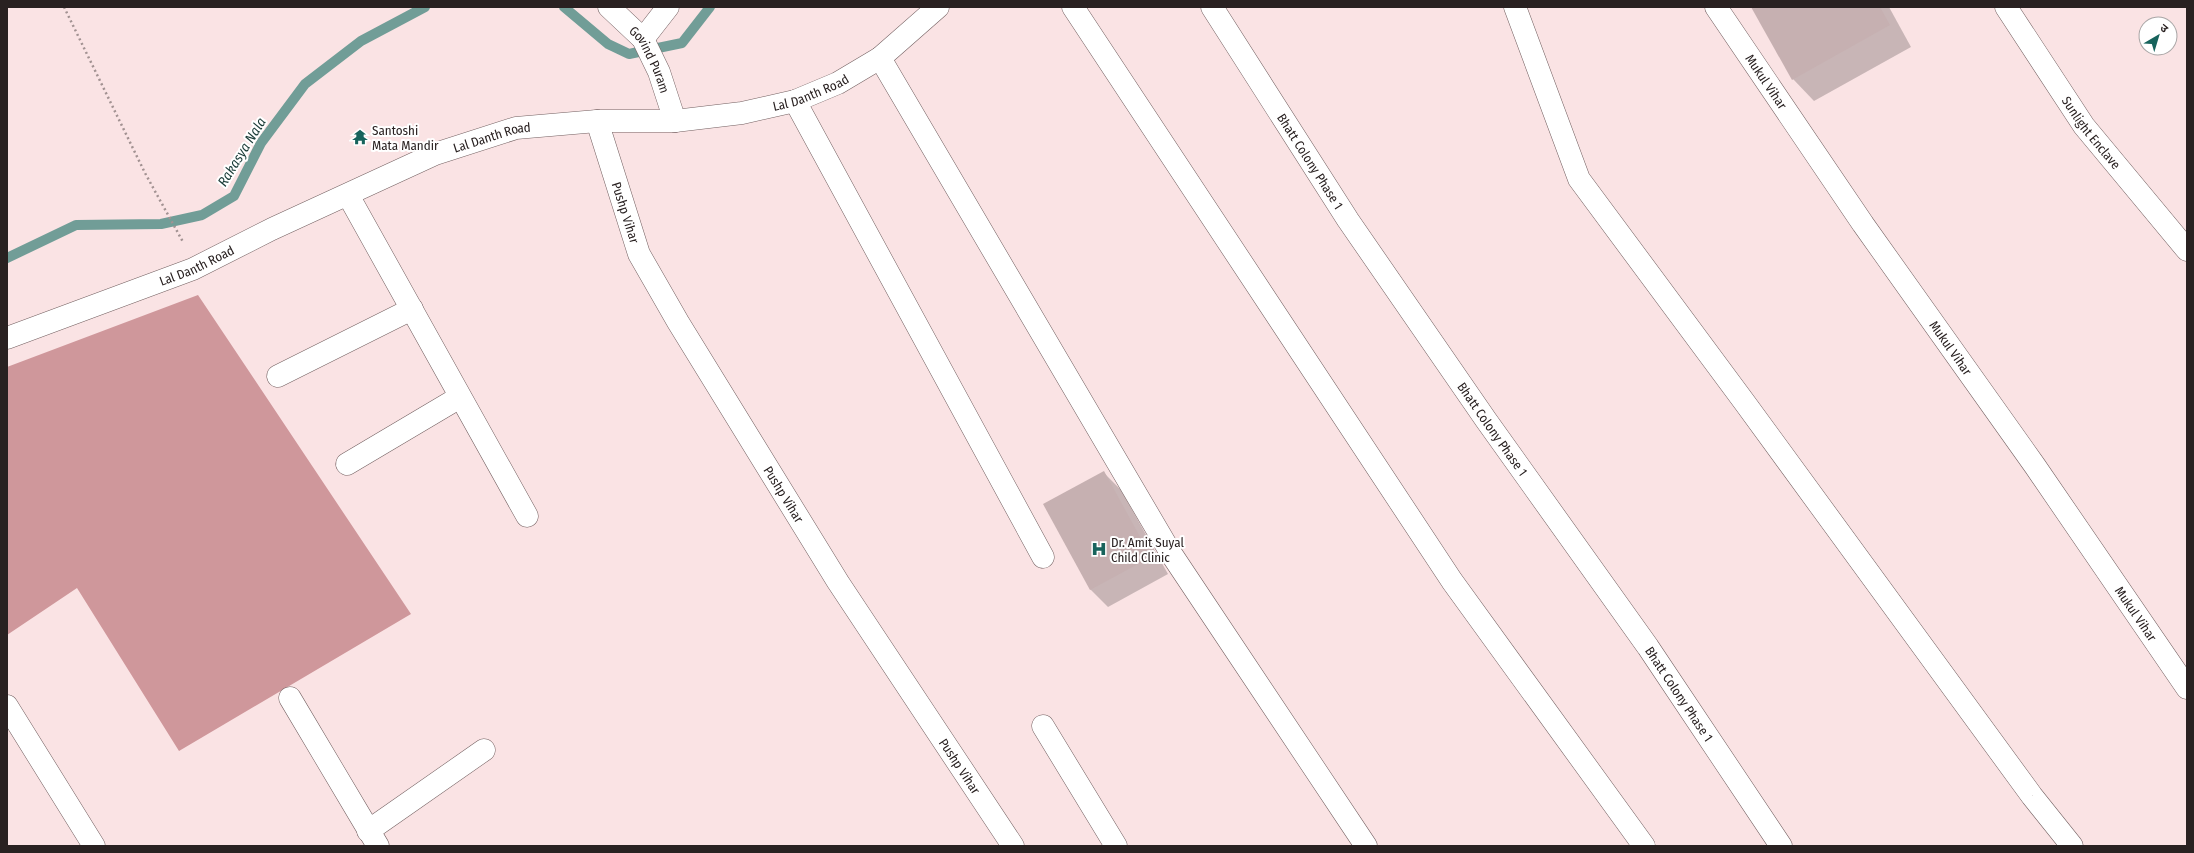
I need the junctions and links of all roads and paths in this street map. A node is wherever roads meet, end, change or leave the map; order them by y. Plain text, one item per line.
1 (64, 7) edge
2 (609, 7) edge
3 (668, 7) edge
4 (938, 7) edge
5 (1073, 7) edge
6 (1212, 7) edge
7 (1515, 7) edge
8 (1716, 7) edge
9 (2006, 7) edge
10 (643, 39) junction
11 (880, 58) junction
12 (795, 102) junction
13 (597, 121) junction
14 (675, 121) junction
15 (348, 195) junction
16 (182, 240) dead end
17 (2187, 250) edge
18 (412, 309) junction
19 (7, 338) edge
20 (278, 376) dead end
21 (460, 397) junction
22 (347, 464) dead end
23 (527, 516) dead end
24 (1043, 557) dead end
25 (2187, 688) edge
26 (290, 698) dead end
27 (7, 706) edge
28 (1043, 726) dead end
29 (484, 750) dead end
30 (373, 838) edge
31 (94, 846) edge
32 (1013, 846) edge
33 (1116, 846) edge
34 (1366, 846) edge
35 (1644, 846) edge
36 (1781, 846) edge
37 (2072, 846) edge

1 - 16 path
2 - 10 street, Govind Puram
3 - 10 street
4 - 11 street, Lal Danth Road
5 - 35 street
6 - 36 street, Bhatt Colony Phase 1
7 - 37 street
8 - 25 street, Mukul Vihar
9 - 17 street, Sunlight Enclave
10 - 14 street, Govind Puram
11 - 12 street, Lal Danth Road
11 - 34 street
12 - 14 street, Lal Danth Road
12 - 24 street
13 - 14 street, Lal Danth Road
13 - 15 street, Lal Danth Road
13 - 32 street, Pushp Vihar
15 - 18 street
15 - 19 street, Lal Danth Road
18 - 20 street
18 - 21 street
21 - 22 street
21 - 23 street
26 - 30 street
27 - 31 street
28 - 33 street
29 - 30 street

